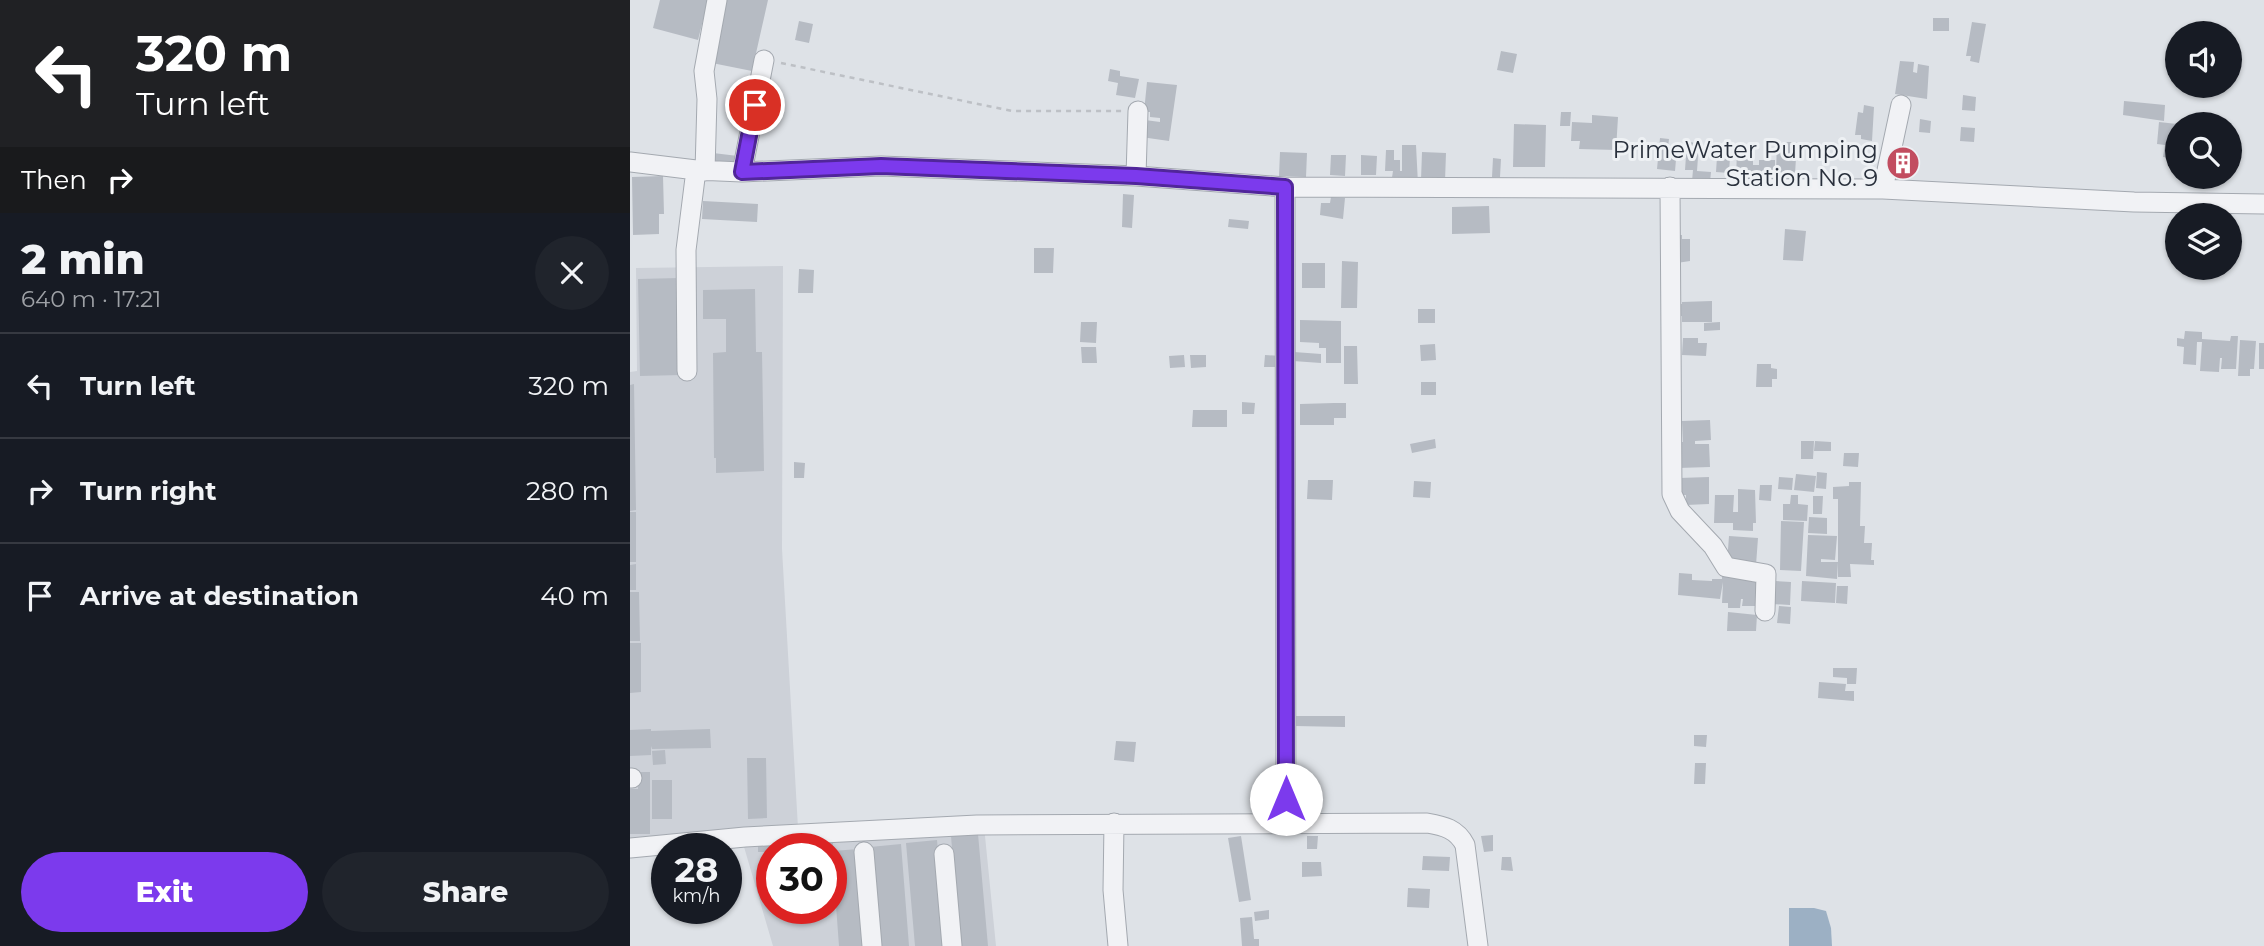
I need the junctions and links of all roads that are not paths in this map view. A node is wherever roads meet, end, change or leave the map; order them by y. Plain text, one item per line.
1 (717, 0) edge
2 (764, 60) road end
3 (1901, 105) dead end
4 (1138, 111) road end
5 (630, 162) edge
6 (701, 170) junction
7 (742, 172) junction
8 (1136, 176) junction
9 (1285, 187) junction
10 (1670, 187) junction
11 (1883, 189) junction
12 (2264, 204) edge
13 (687, 371) dead end
14 (1765, 611) dead end
15 (1114, 823) junction
16 (1286, 825) junction
17 (630, 848) edge
18 (864, 852) dead end
19 (944, 854) dead end
20 (872, 946) edge
21 (952, 946) edge
22 (1118, 946) edge
23 (1478, 946) edge

1 - 6 street
2 - 7 street
3 - 11 street
4 - 8 street
5 - 6 street
6 - 7 street
6 - 13 street
7 - 8 street
8 - 9 street
9 - 10 street
9 - 16 street
10 - 11 street
10 - 14 street
11 - 12 street
15 - 16 street
15 - 17 street
15 - 22 street
16 - 23 street
18 - 20 street
19 - 21 street

